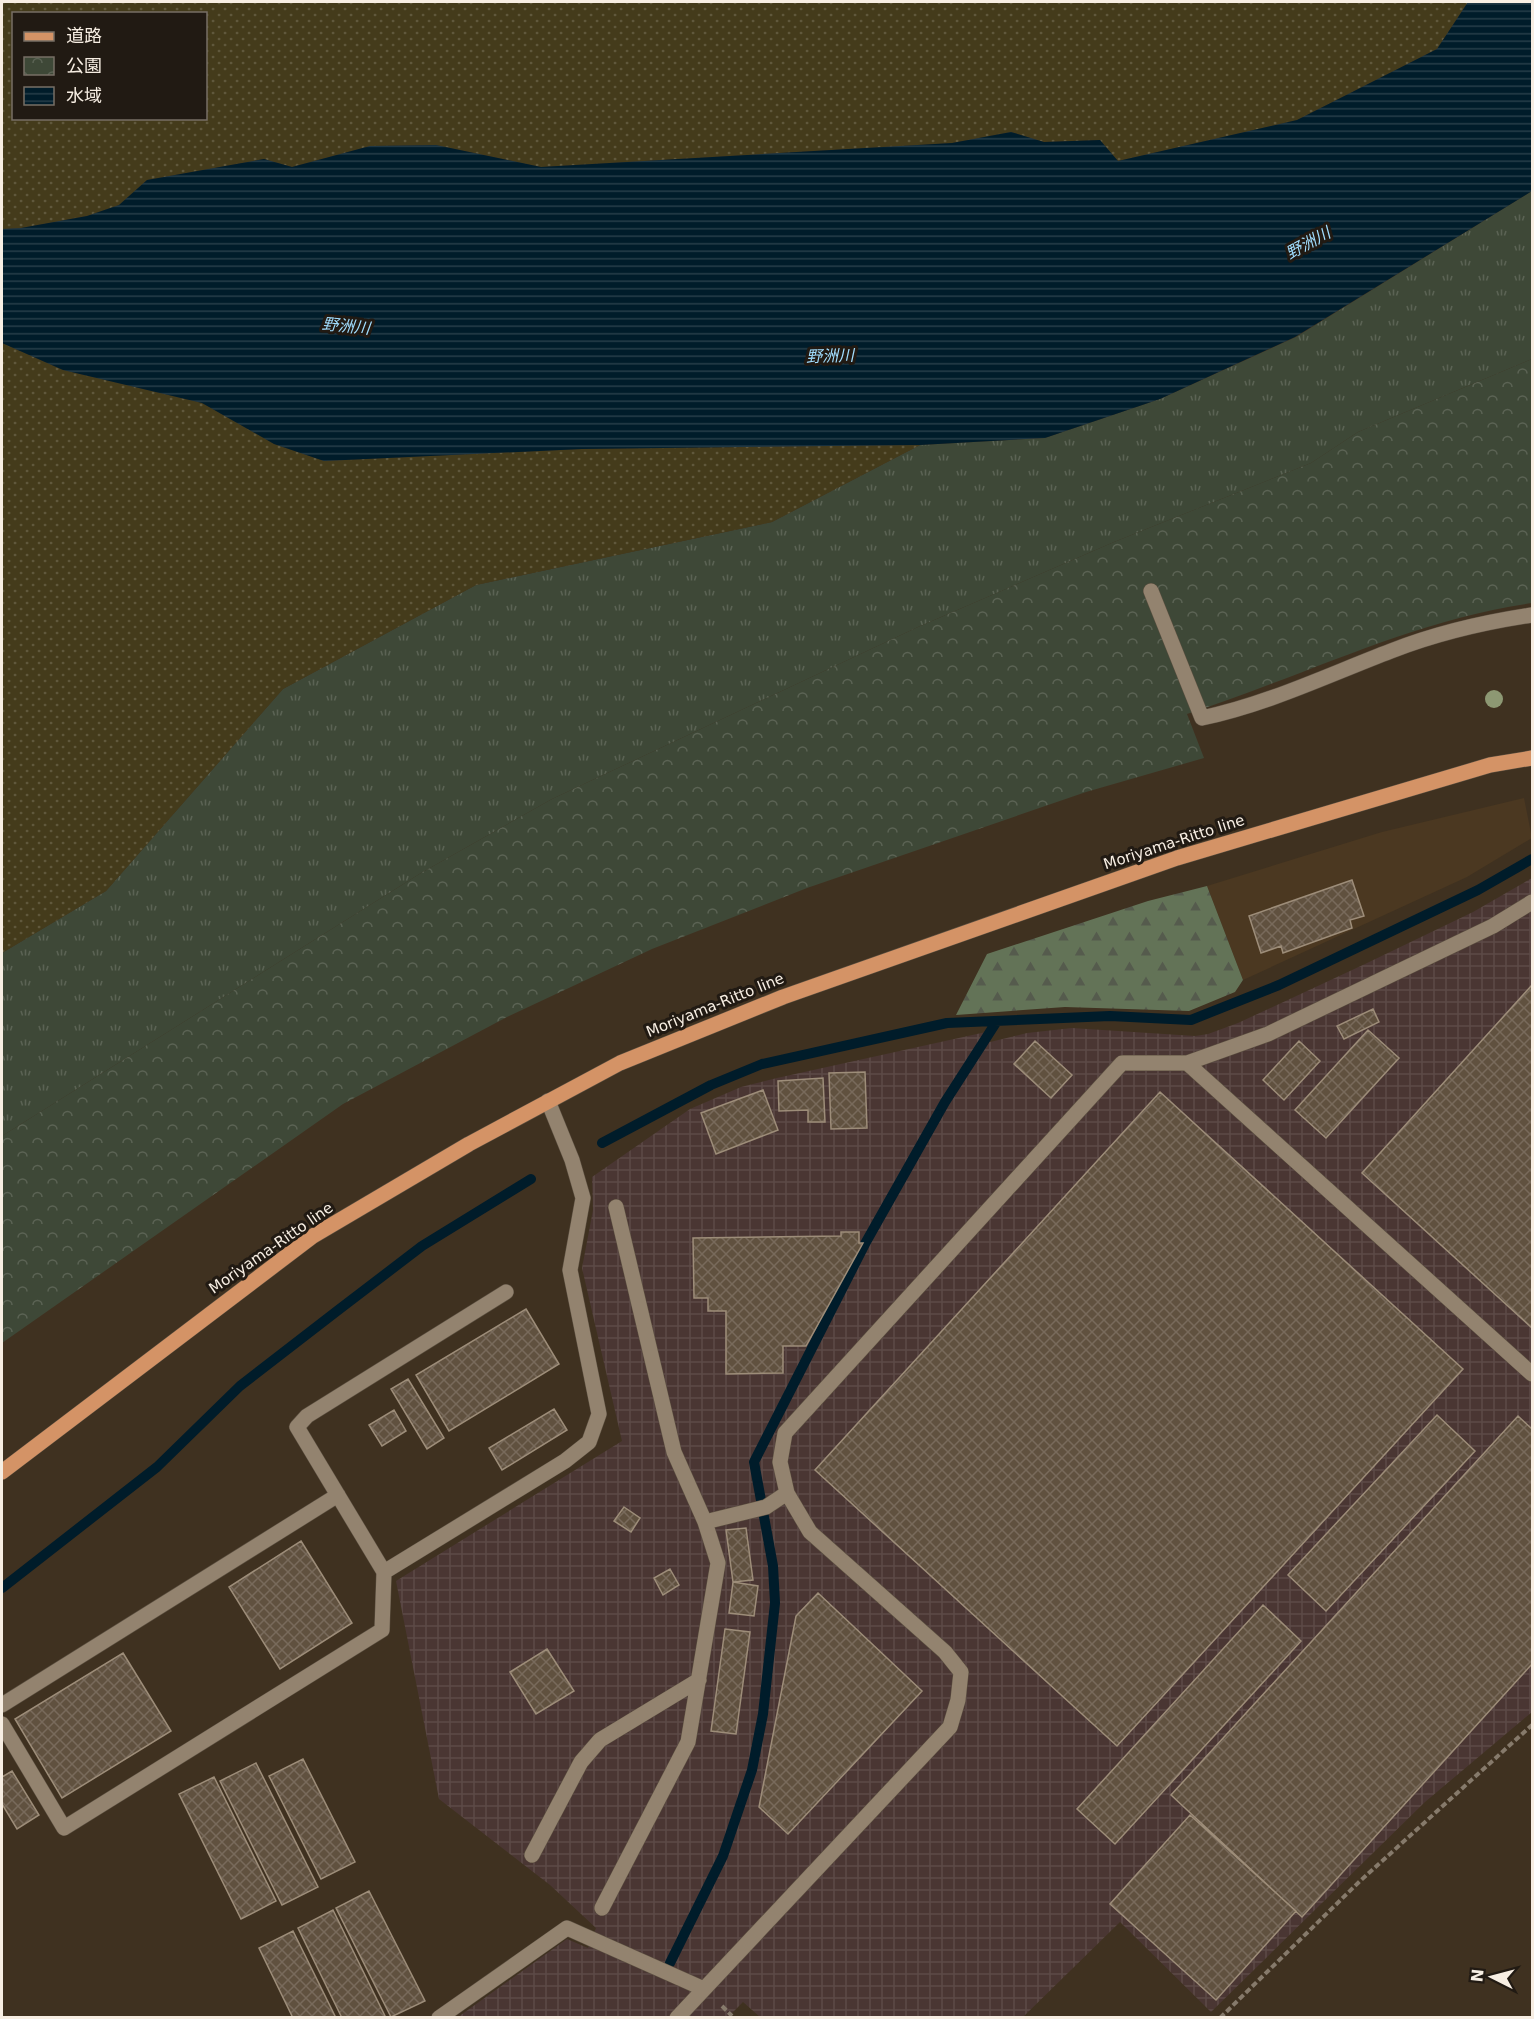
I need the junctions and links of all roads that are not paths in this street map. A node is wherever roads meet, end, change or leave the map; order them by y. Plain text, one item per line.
1 (1151, 591) dead end
2 (1533, 615) edge
3 (1533, 758) edge
4 (1533, 902) edge
5 (1187, 1063) junction
6 (548, 1101) junction
7 (616, 1207) dead end
8 (506, 1292) dead end
9 (1533, 1374) edge
10 (2, 1472) edge
11 (787, 1493) junction
12 (339, 1495) junction
13 (705, 1522) junction
14 (384, 1572) junction
15 (699, 1680) junction
16 (2, 1705) edge
17 (2, 1724) edge
18 (532, 1855) dead end
19 (602, 1908) dead end
20 (704, 1989) junction
21 (439, 2018) edge
22 (677, 2018) edge

1 - 2 lane
3 - 6 main road, Moriyama-Ritto line
4 - 5 lane
5 - 9 lane
5 - 11 lane
6 - 10 main road, Moriyama-Ritto line
6 - 14 lane
7 - 13 lane
8 - 12 lane
11 - 13 lane
11 - 20 lane
12 - 14 lane
12 - 16 lane
13 - 15 lane
14 - 17 lane
15 - 18 lane
15 - 19 lane
20 - 21 lane
20 - 22 lane

